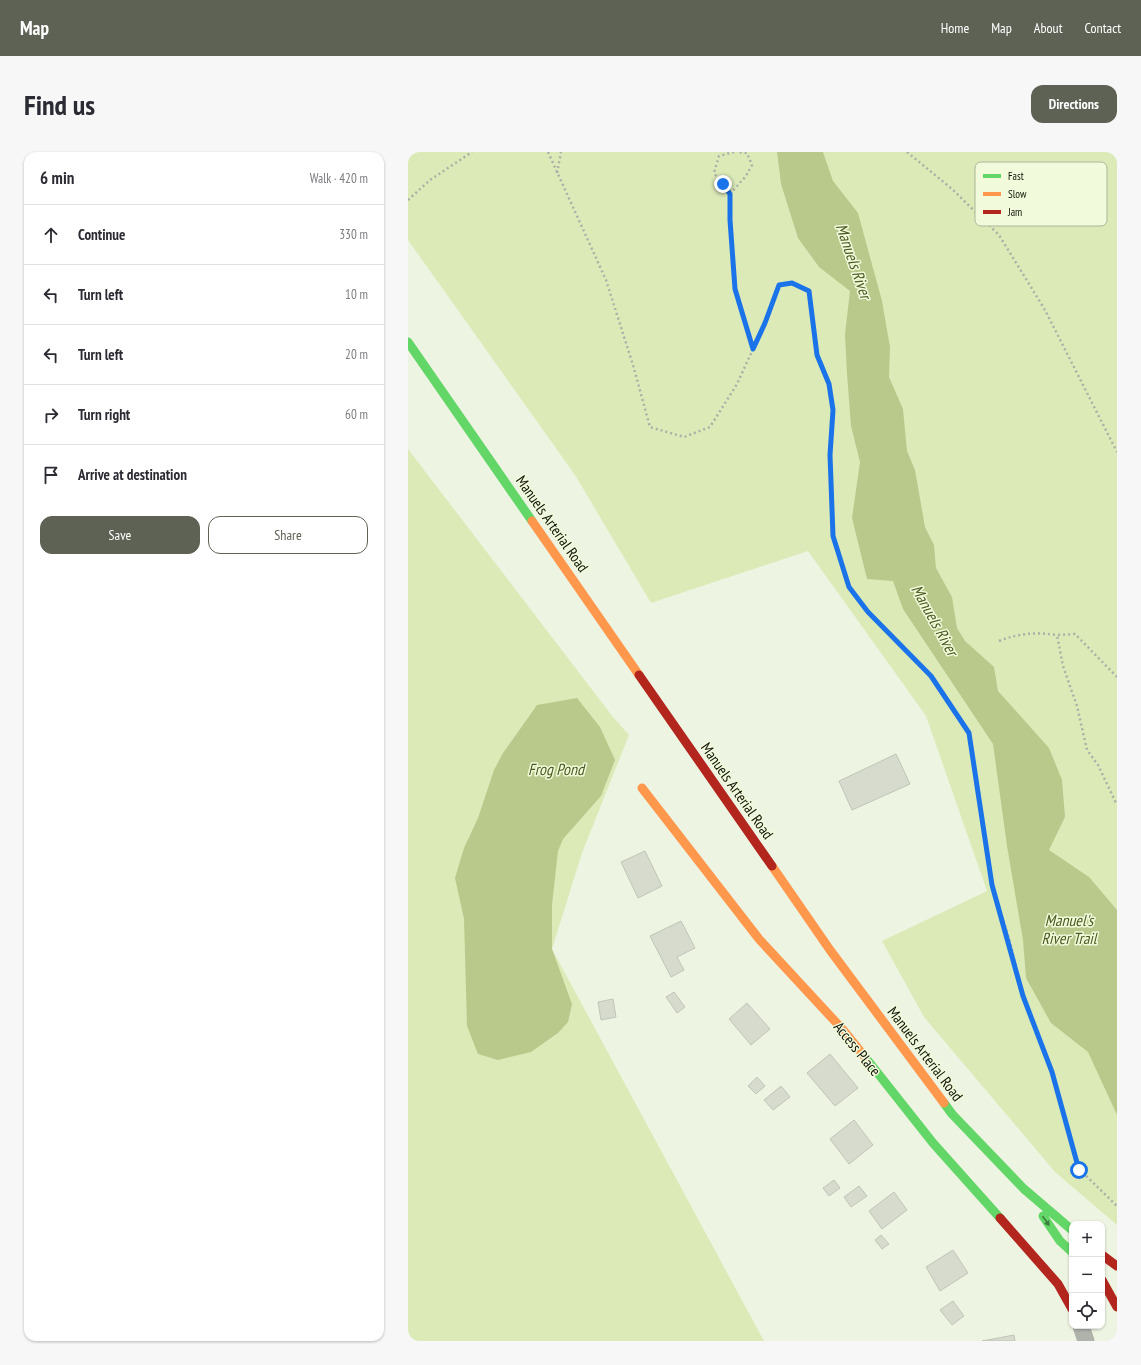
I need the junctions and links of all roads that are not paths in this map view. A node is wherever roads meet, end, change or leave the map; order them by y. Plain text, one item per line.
1 (408, 342) edge
2 (642, 788) dead end
3 (1024, 1189) junction
4 (1069, 1227) edge
5 (1069, 1249) edge
6 (1105, 1257) edge
7 (1117, 1266) edge
8 (1105, 1285) edge
9 (1069, 1304) edge
10 (1117, 1307) edge
11 (1082, 1329) edge
12 (1086, 1341) edge

1 - 3 main road, Manuels Arterial Road
2 - 9 main road, Access Place
3 - 4 main road, Manuels Arterial Road
3 -> 5 main road
6 - 7 main road
8 - 10 main road
11 - 12 street

